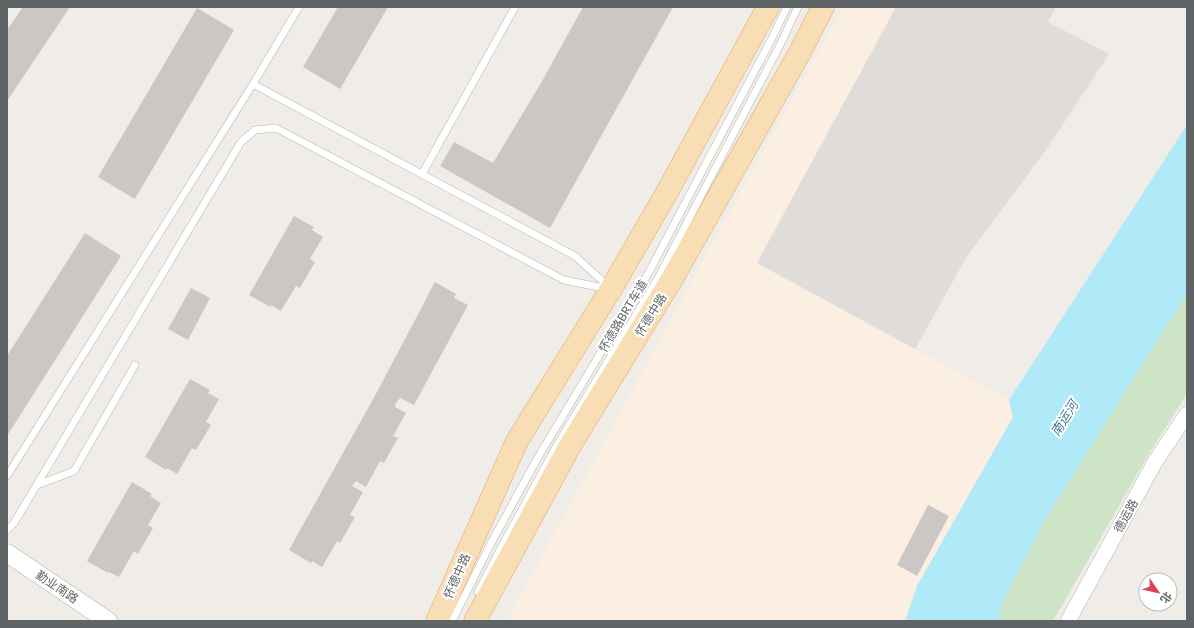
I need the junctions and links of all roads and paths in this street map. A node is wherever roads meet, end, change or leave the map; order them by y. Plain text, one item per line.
1 (299, 7) edge
2 (515, 7) edge
3 (768, 7) edge
4 (787, 7) edge
5 (798, 7) edge
6 (823, 7) edge
7 (253, 84) junction
8 (422, 174) junction
9 (611, 289) junction
10 (135, 364) dead end
11 (1187, 414) edge
12 (7, 476) edge
13 (37, 485) junction
14 (7, 530) edge
15 (7, 553) edge
16 (474, 611) edge
17 (108, 621) edge
18 (437, 621) edge
19 (452, 621) edge
20 (1068, 621) edge

1 - 7 lane
2 - 8 lane
3 - 9 main road, 怀德中路
4 - 19 lane, 怀德路BRT车道
5 - 16 lane, 怀德路BRT车道
6 - 16 main road, 怀德中路
7 - 8 lane
7 - 12 lane
8 - 9 lane
9 - 13 lane
9 - 18 main road, 怀德中路
10 - 13 lane
11 - 20 street, 德运路
13 - 14 lane
15 - 17 street, 勤业南路

